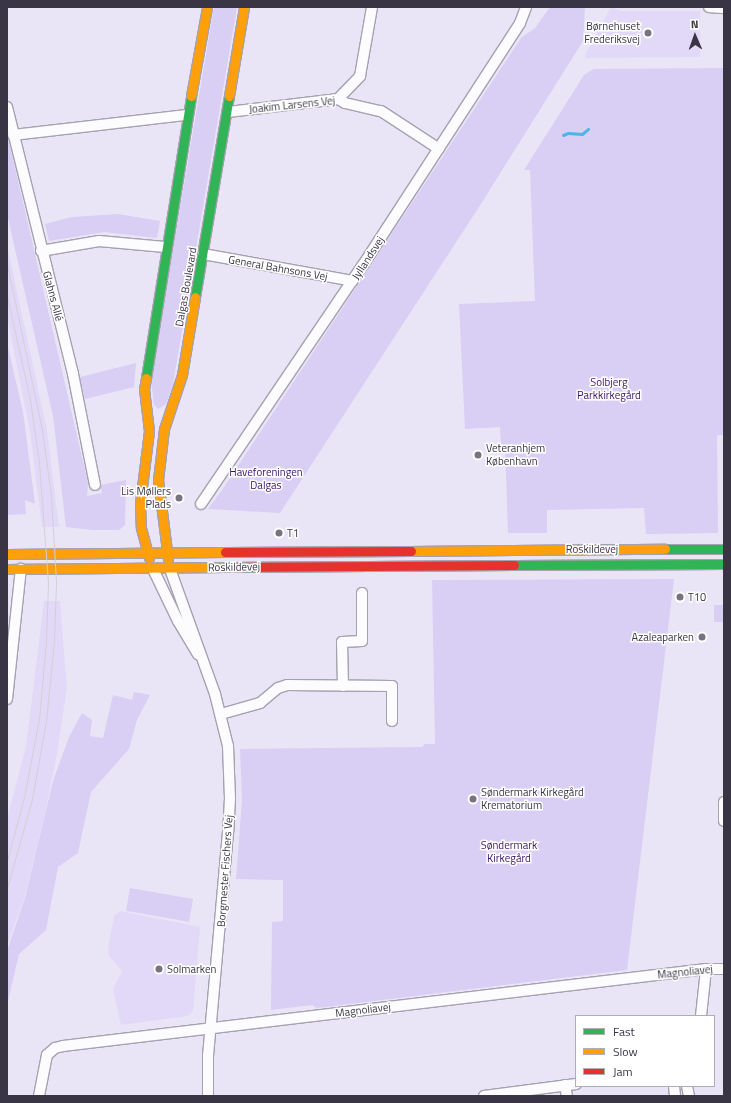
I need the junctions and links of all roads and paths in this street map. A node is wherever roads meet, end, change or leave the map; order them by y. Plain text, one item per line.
1 (207, 7) edge
2 (244, 7) edge
3 (372, 7) edge
4 (526, 7) edge
5 (709, 7) edge
6 (724, 8) edge
7 (338, 99) junction
8 (7, 107) edge
9 (228, 112) junction
10 (187, 115) junction
11 (13, 135) junction
12 (439, 149) junction
13 (166, 247) junction
14 (41, 250) junction
15 (204, 254) junction
16 (352, 281) junction
17 (95, 485) dead end
18 (201, 504) dead end
19 (724, 549) edge
20 (461, 550) junction
21 (146, 551) junction
22 (166, 552) junction
23 (7, 554) edge
24 (21, 554) junction
25 (724, 564) edge
26 (461, 565) junction
27 (7, 569) edge
28 (21, 569) junction
29 (153, 569) junction
30 (170, 569) junction
31 (362, 593) dead end
32 (203, 663) junction
33 (342, 686) junction
34 (7, 699) edge
35 (221, 714) junction
36 (392, 721) dead end
37 (724, 802) edge
38 (724, 821) edge
39 (706, 969) junction
40 (724, 969) edge
41 (701, 1015) edge
42 (211, 1028) junction
43 (575, 1084) edge
44 (565, 1085) junction
45 (39, 1096) edge
46 (208, 1096) edge
47 (484, 1096) edge
48 (566, 1096) edge

1 - 10 street
2 - 9 street, Dalgas Boulevard
3 - 7 street
4 - 12 street, Jyllandsvej
5 - 6 street
7 - 9 street, Joakim Larsens Vej
7 - 12 street, Joakim Larsens Vej
8 - 11 street, Glahns Allé
9 - 15 street, Dalgas Boulevard
10 - 11 street
10 - 13 street
11 - 14 street, Glahns Allé
12 - 16 street, Jyllandsvej
13 - 14 street
13 - 21 street
14 - 17 street, Glahns Allé
15 - 16 street, General Bahnsons Vej
15 - 22 street, Dalgas Boulevard
16 - 18 street, Jyllandsvej
19 - 20 street, Roskildevej
20 - 22 street, Roskildevej
20 - 26 street
21 - 22 street, Roskildevej
21 - 24 street, Roskildevej
21 - 29 street
22 - 30 street, Dalgas Boulevard
23 - 24 street, Roskildevej
24 - 28 street
25 - 26 street, Roskildevej
26 - 30 street, Roskildevej
27 - 28 street, Roskildevej
28 - 29 street, Roskildevej
28 - 34 street
29 - 30 street, Roskildevej
29 - 32 street, Borgmester Fischers Vej
30 - 32 street, Borgmester Fischers Vej
31 - 33 street
32 - 35 street, Borgmester Fischers Vej
33 - 35 street
33 - 36 street
35 - 42 street, Borgmester Fischers Vej
37 - 38 street
39 - 40 street, Magnoliavej
39 - 41 street
39 - 42 street, Magnoliavej
42 - 45 street, Magnoliavej
42 - 46 street, Borgmester Fischers Vej
43 - 44 street
44 - 47 street
44 - 48 street

